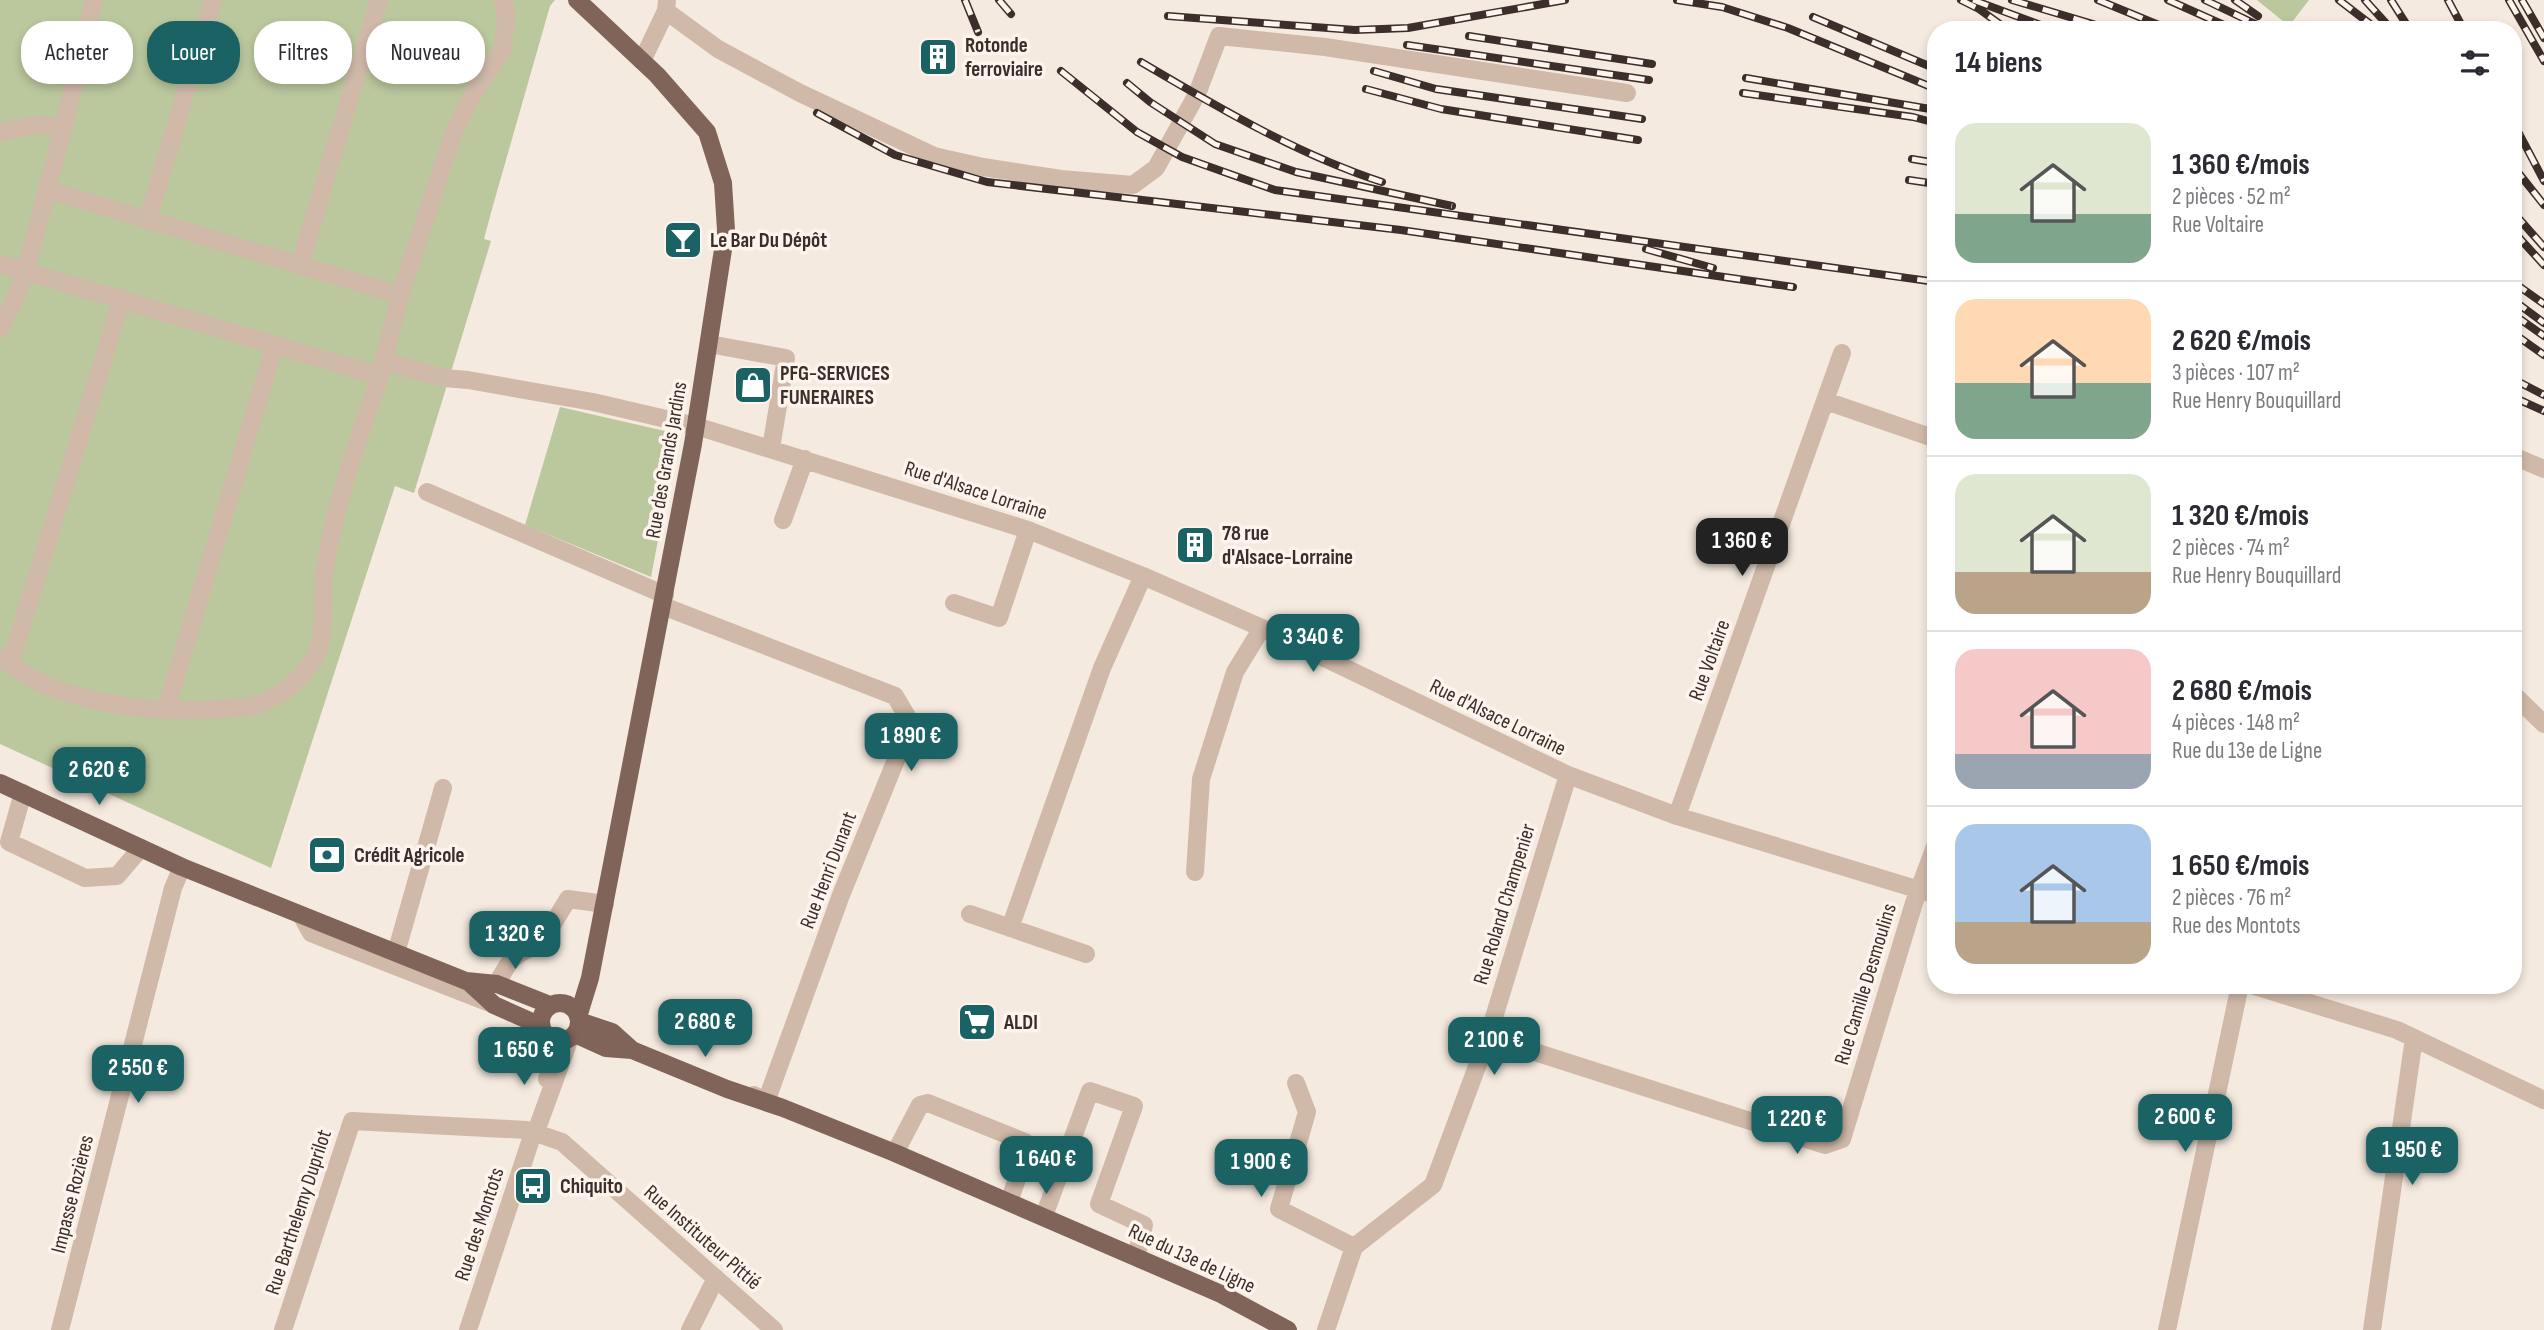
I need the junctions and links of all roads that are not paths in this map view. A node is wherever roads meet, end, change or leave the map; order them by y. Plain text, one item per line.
1 (94, 0) edge
2 (213, 0) edge
3 (379, 0) edge
4 (503, 0) edge
5 (577, 0) edge
6 (667, 5) edge
7 (642, 61) junction
8 (1627, 93) dead end
9 (63, 129) junction
10 (0, 132) edge
11 (48, 190) junction
12 (148, 219) junction
13 (0, 264) edge
14 (299, 265) junction
15 (26, 270) junction
16 (400, 295) junction
17 (122, 298) junction
18 (0, 329) edge
19 (275, 344) junction
20 (709, 344) junction
21 (1842, 353) dead end
22 (382, 368) junction
23 (1826, 401) junction
24 (696, 426) junction
25 (1927, 436) edge
26 (771, 449) junction
27 (805, 459) junction
28 (2522, 460) edge
29 (2544, 469) edge
30 (427, 492) dead end
31 (783, 520) dead end
32 (1028, 530) junction
33 (1143, 576) junction
34 (664, 600) junction
35 (954, 603) dead end
36 (1262, 628) junction
37 (5, 662) edge
38 (2522, 703) edge
39 (166, 710) junction
40 (2544, 724) edge
41 (1568, 775) junction
42 (0, 783) edge
43 (443, 788) dead end
44 (23, 793) junction
45 (1677, 816) junction
46 (5, 841) edge
47 (141, 848) junction
48 (182, 867) junction
49 (1195, 872) dead end
50 (1927, 892) edge
51 (605, 904) junction
52 (301, 915) junction
53 (970, 915) dead end
54 (1010, 928) junction
55 (396, 953) junction
56 (1086, 954) dead end
57 (590, 978) junction
58 (471, 983) junction
59 (497, 984) junction
60 (2238, 994) edge
61 (2280, 994) edge
62 (555, 1004) junction
63 (494, 1005) junction
64 (566, 1029) junction
65 (612, 1032) junction
66 (1488, 1037) junction
67 (2414, 1038) junction
68 (632, 1050) junction
69 (1296, 1083) dead end
70 (2544, 1100) edge
71 (766, 1102) junction
72 (533, 1133) junction
73 (895, 1153) junction
74 (1009, 1202) junction
75 (1044, 1216) junction
76 (1354, 1247) junction
77 (1136, 1256) junction
78 (716, 1278) junction
79 (60, 1330) edge
80 (283, 1330) edge
81 (468, 1330) edge
82 (690, 1330) edge
83 (774, 1330) edge
84 (1288, 1330) edge
85 (1326, 1330) edge
86 (2167, 1330) edge
87 (2372, 1330) edge

1 - 9 street
2 - 12 street
3 - 14 street
4 - 16 street
5 - 7 main road, Rue des Grands Jardins
6 - 7 street
6 - 8 street
7 - 20 main road, Rue des Grands Jardins
9 - 10 street
9 - 11 street
11 - 12 street
11 - 15 street
12 - 14 street
13 - 15 street, Rue d'Alsace Lorraine
14 - 16 street
15 - 17 street, Rue d'Alsace Lorraine
15 - 18 street
16 - 22 street
17 - 19 street, Rue d'Alsace Lorraine
17 - 37 street
19 - 22 street, Rue d'Alsace Lorraine
19 - 39 street
20 - 24 main road, Rue des Grands Jardins
20 - 26 street
21 - 23 street, Rue Voltaire
22 - 24 street, Rue d'Alsace Lorraine
22 - 39 street
23 - 25 street
23 - 45 street, Rue Voltaire
24 - 26 street, Rue d'Alsace Lorraine
24 - 34 main road, Rue des Grands Jardins
26 - 27 street, Rue d'Alsace Lorraine
27 - 31 street
27 - 32 street, Rue d'Alsace Lorraine
28 - 29 street
30 - 34 street
32 - 33 street, Rue d'Alsace Lorraine
32 - 35 street
33 - 36 street, Rue d'Alsace Lorraine
33 - 54 street
34 - 51 main road, Rue des Grands Jardins
34 - 71 street, Rue Henri Dunant
36 - 41 street, Rue d'Alsace Lorraine
36 - 49 street
37 - 39 street
38 - 40 street
41 - 45 street, Rue d'Alsace Lorraine
41 - 66 street, Rue Roland Champenier
42 - 44 main road
43 - 55 street
44 - 46 street
44 - 47 main road
45 - 50 street, Rue d'Alsace Lorraine
46 - 47 street
47 - 48 main road
48 - 52 main road
48 - 79 street, Impasse Rozières
50 - 66 street, Rue Camille Desmoulins
51 - 57 main road, Rue des Grands Jardins
51 - 59 street
52 - 55 main road
52 - 63 street
53 - 54 street
54 - 56 street
55 - 58 main road
57 - 62 main road
57 - 64 main road, Rue des Grands Jardins
58 - 59 main road
58 - 63 main road
59 - 62 main road
60 - 86 street
61 - 67 street
62 - 64 main road
62 - 64 main road
63 - 64 main road
64 - 65 main road, Rue du 13e de Ligne
64 - 68 main road, Rue du 13e de Ligne
64 - 72 street, Rue des Montots
65 - 68 main road, Rue du 13e de Ligne
65 - 71 street, Rue du 13e de Ligne
66 - 76 street, Rue Roland Champenier
67 - 70 street
67 - 87 street
68 - 71 main road, Rue du 13e de Ligne
69 - 76 street
71 - 73 main road, Rue du 13e de Ligne
72 - 78 street, Rue Instituteur Pittié
72 - 80 street, Rue Barthelemy Duprilot
72 - 81 street, Rue des Montots
73 - 74 main road, Rue du 13e de Ligne
73 - 74 street
74 - 75 main road, Rue du 13e de Ligne
75 - 77 main road, Rue du 13e de Ligne
75 - 77 street
76 - 85 street
77 - 84 main road, Rue du 13e de Ligne
78 - 82 street
78 - 83 street, Rue Instituteur Pittié

